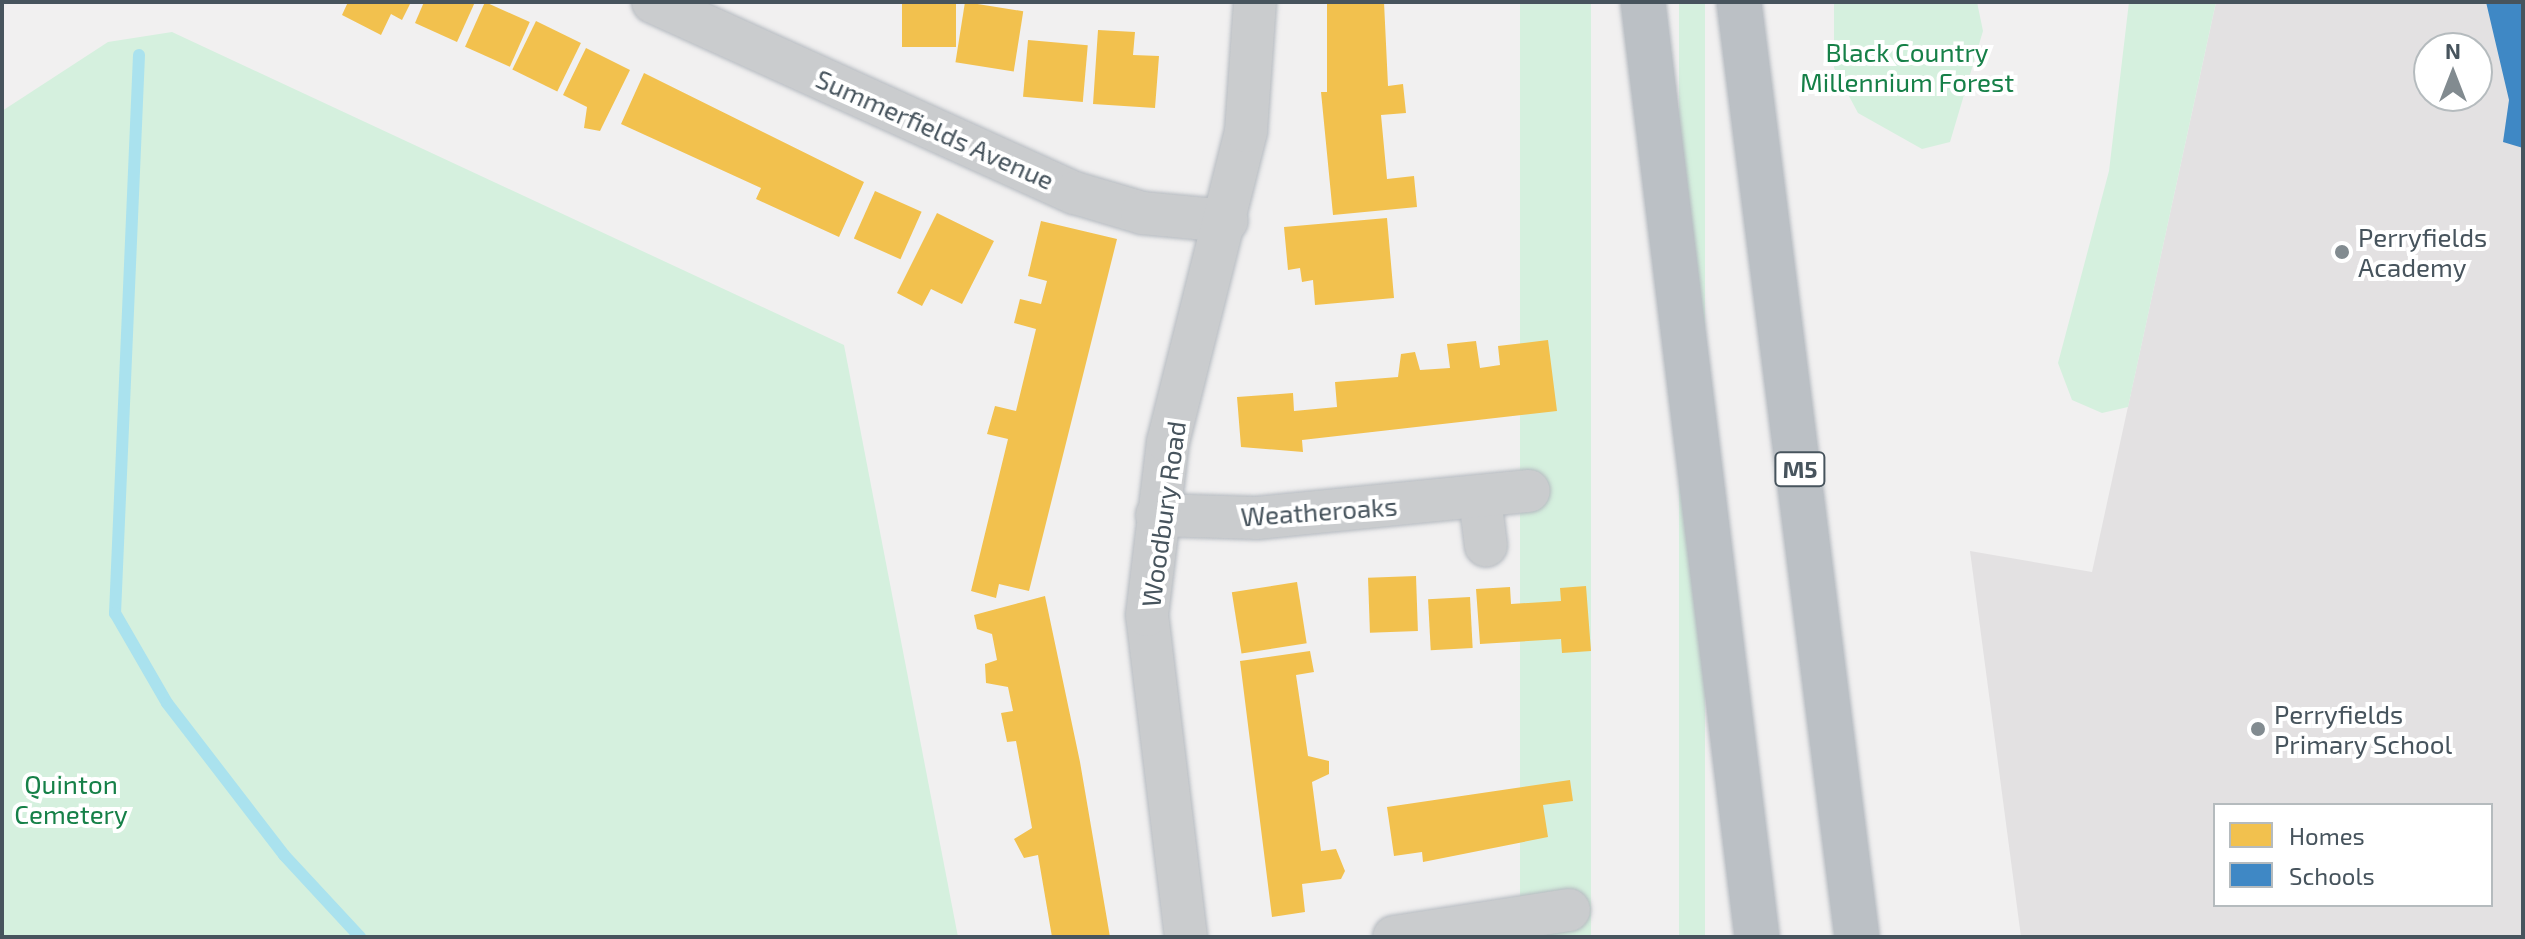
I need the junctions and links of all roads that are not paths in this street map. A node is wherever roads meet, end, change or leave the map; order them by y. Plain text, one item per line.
1 (653, 2) edge
2 (1255, 2) edge
3 (1643, 2) edge
4 (1739, 2) edge
5 (1227, 221) junction
6 (1529, 491) dead end
7 (1480, 499) junction
8 (1157, 515) junction
9 (1486, 546) dead end
10 (1544, 921) edge
11 (1186, 937) edge
12 (1394, 937) edge
13 (1757, 937) edge
14 (1857, 937) edge

1 - 5 street, Summerfields Avenue
2 - 5 street, Woodbury Road
3 - 13 highway
4 - 14 highway, M5
5 - 8 street, Woodbury Road
6 - 7 street, Weatheroaks
7 - 8 street, Weatheroaks
7 - 9 street
8 - 11 street, Woodbury Road
10 - 12 street

